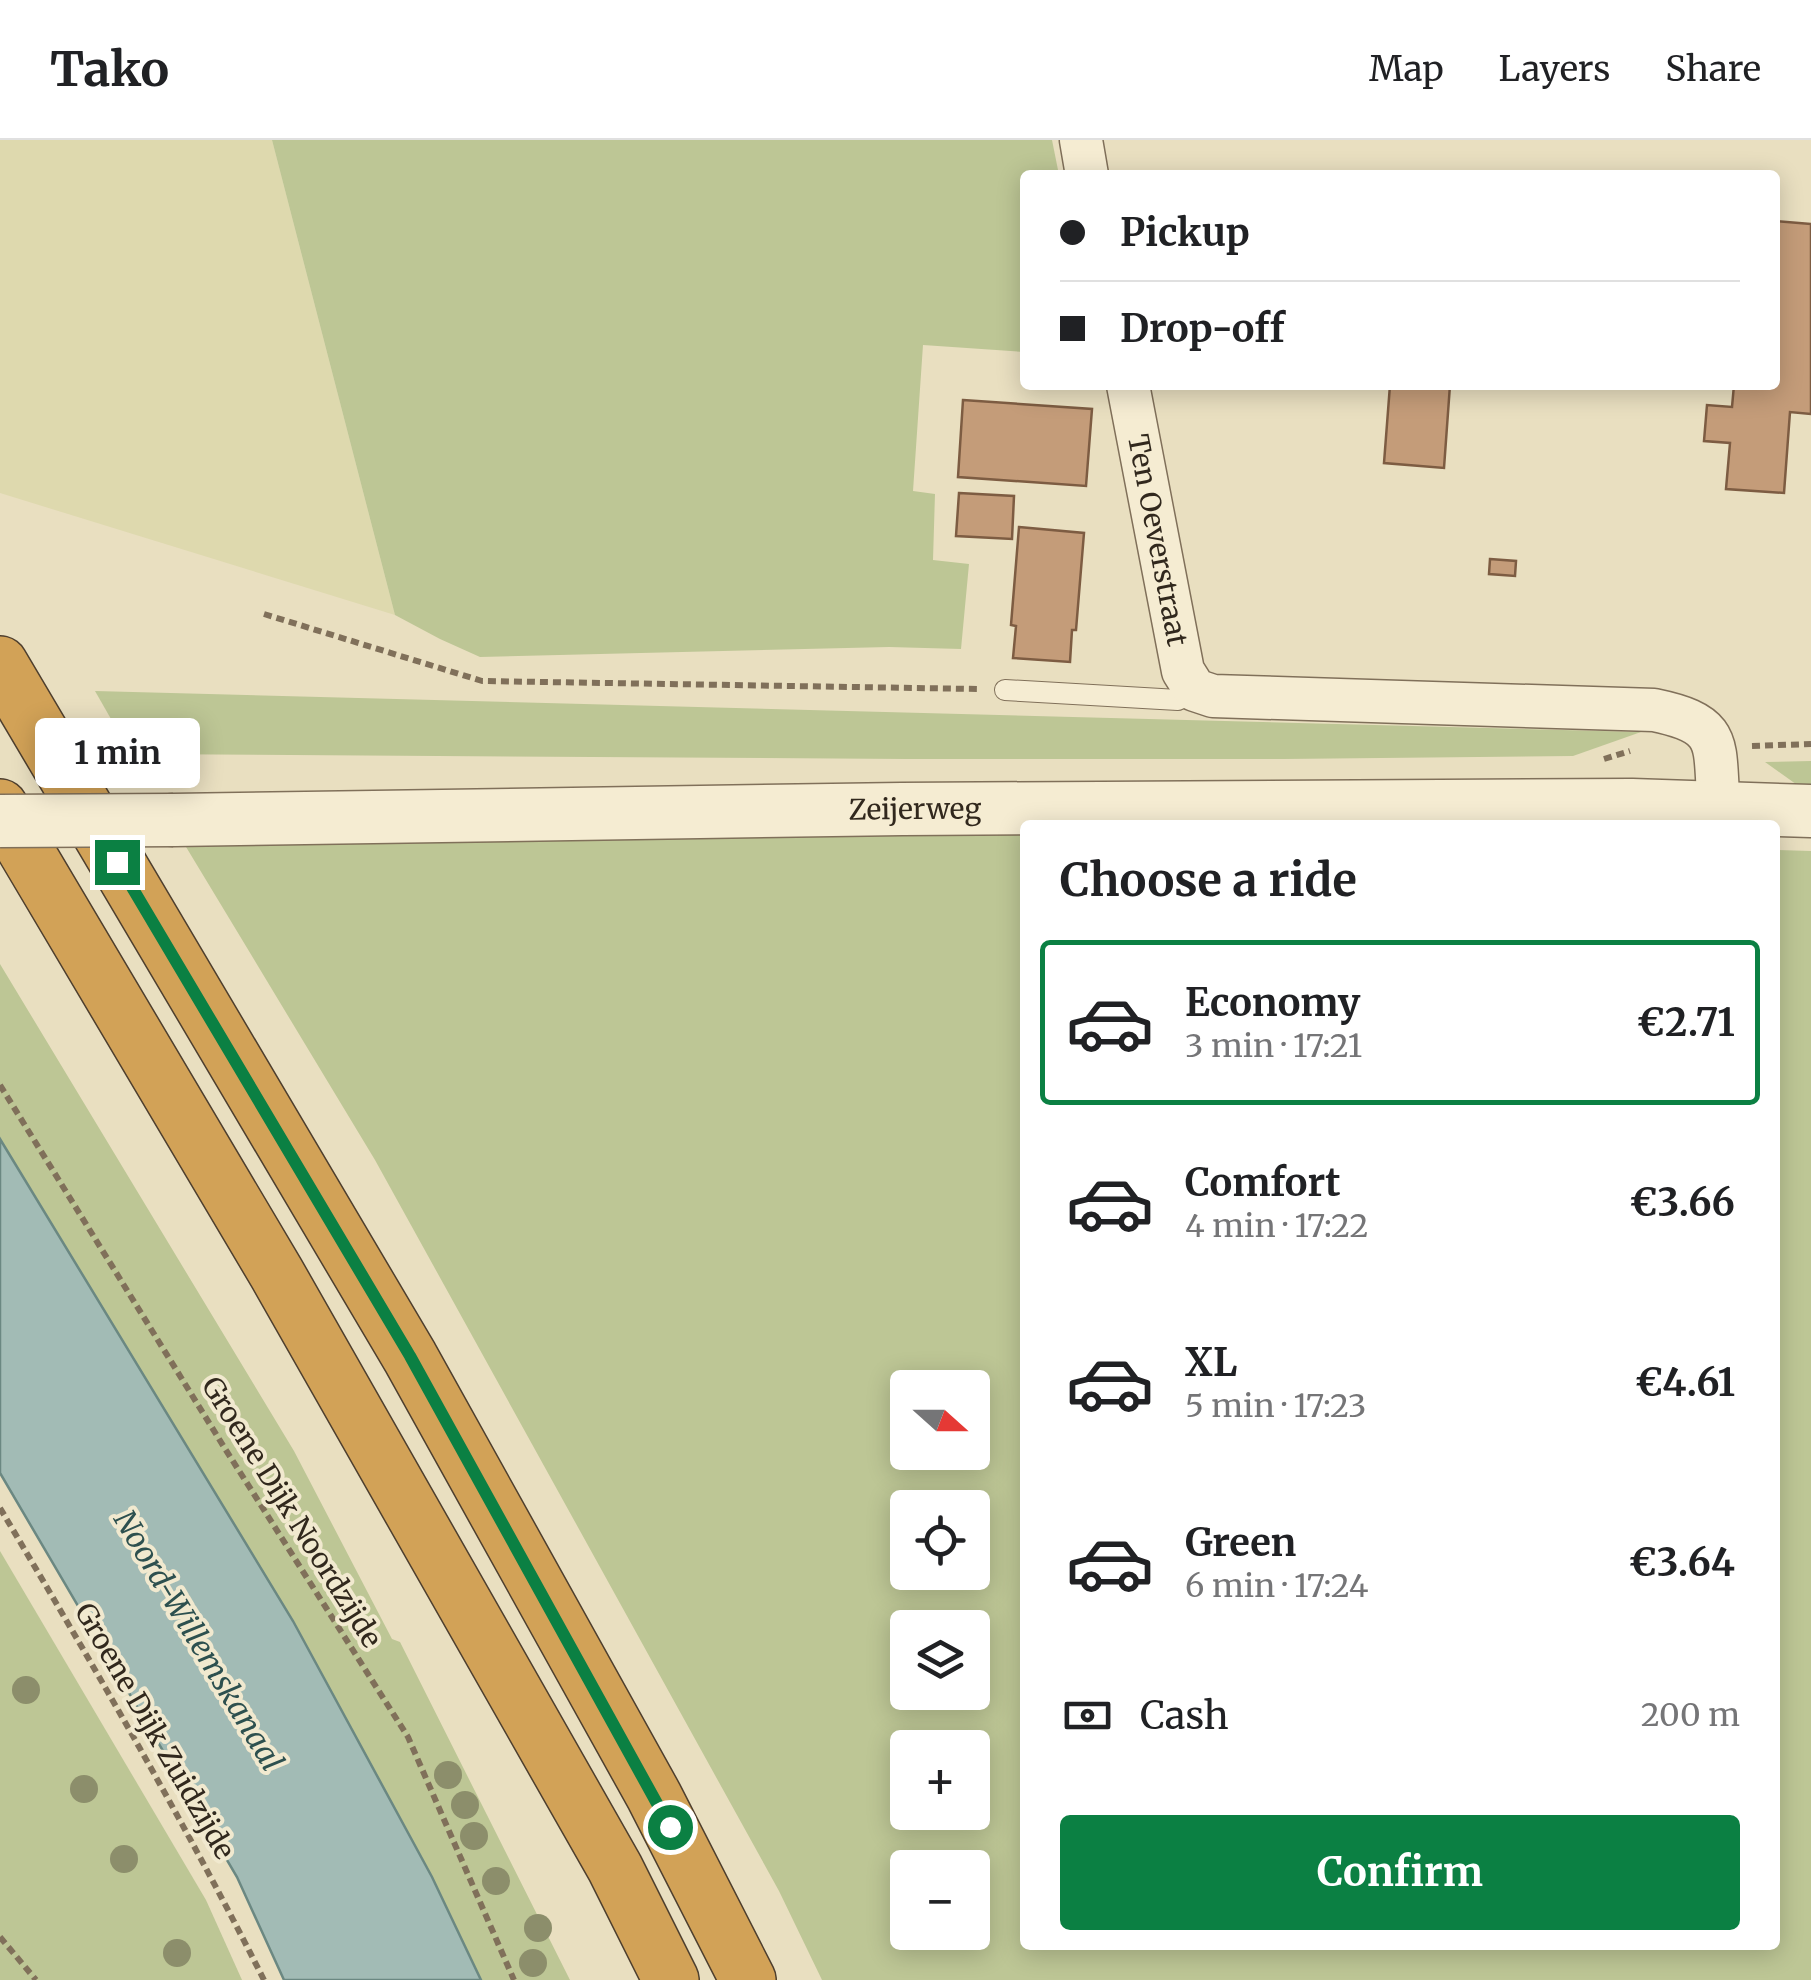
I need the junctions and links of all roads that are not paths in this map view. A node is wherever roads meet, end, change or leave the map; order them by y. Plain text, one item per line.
1 (1081, 140) edge
2 (1087, 170) edge
3 (1129, 390) edge
4 (0, 664) edge
5 (1005, 690) road end
6 (1195, 690) junction
7 (0, 807) edge
8 (1720, 807) junction
9 (1811, 811) edge
10 (0, 821) edge
11 (614, 1868) junction
12 (645, 1980) edge
13 (670, 1980) edge
14 (748, 1980) edge

1 - 2 street
3 - 6 street, Ten Oeverstraat
4 - 14 highway
5 - 6 lane
6 - 8 street
7 - 11 highway
8 - 9 street, Zeijerweg
8 - 10 street, Zeijerweg, bridge
11 - 12 highway
11 - 13 highway

